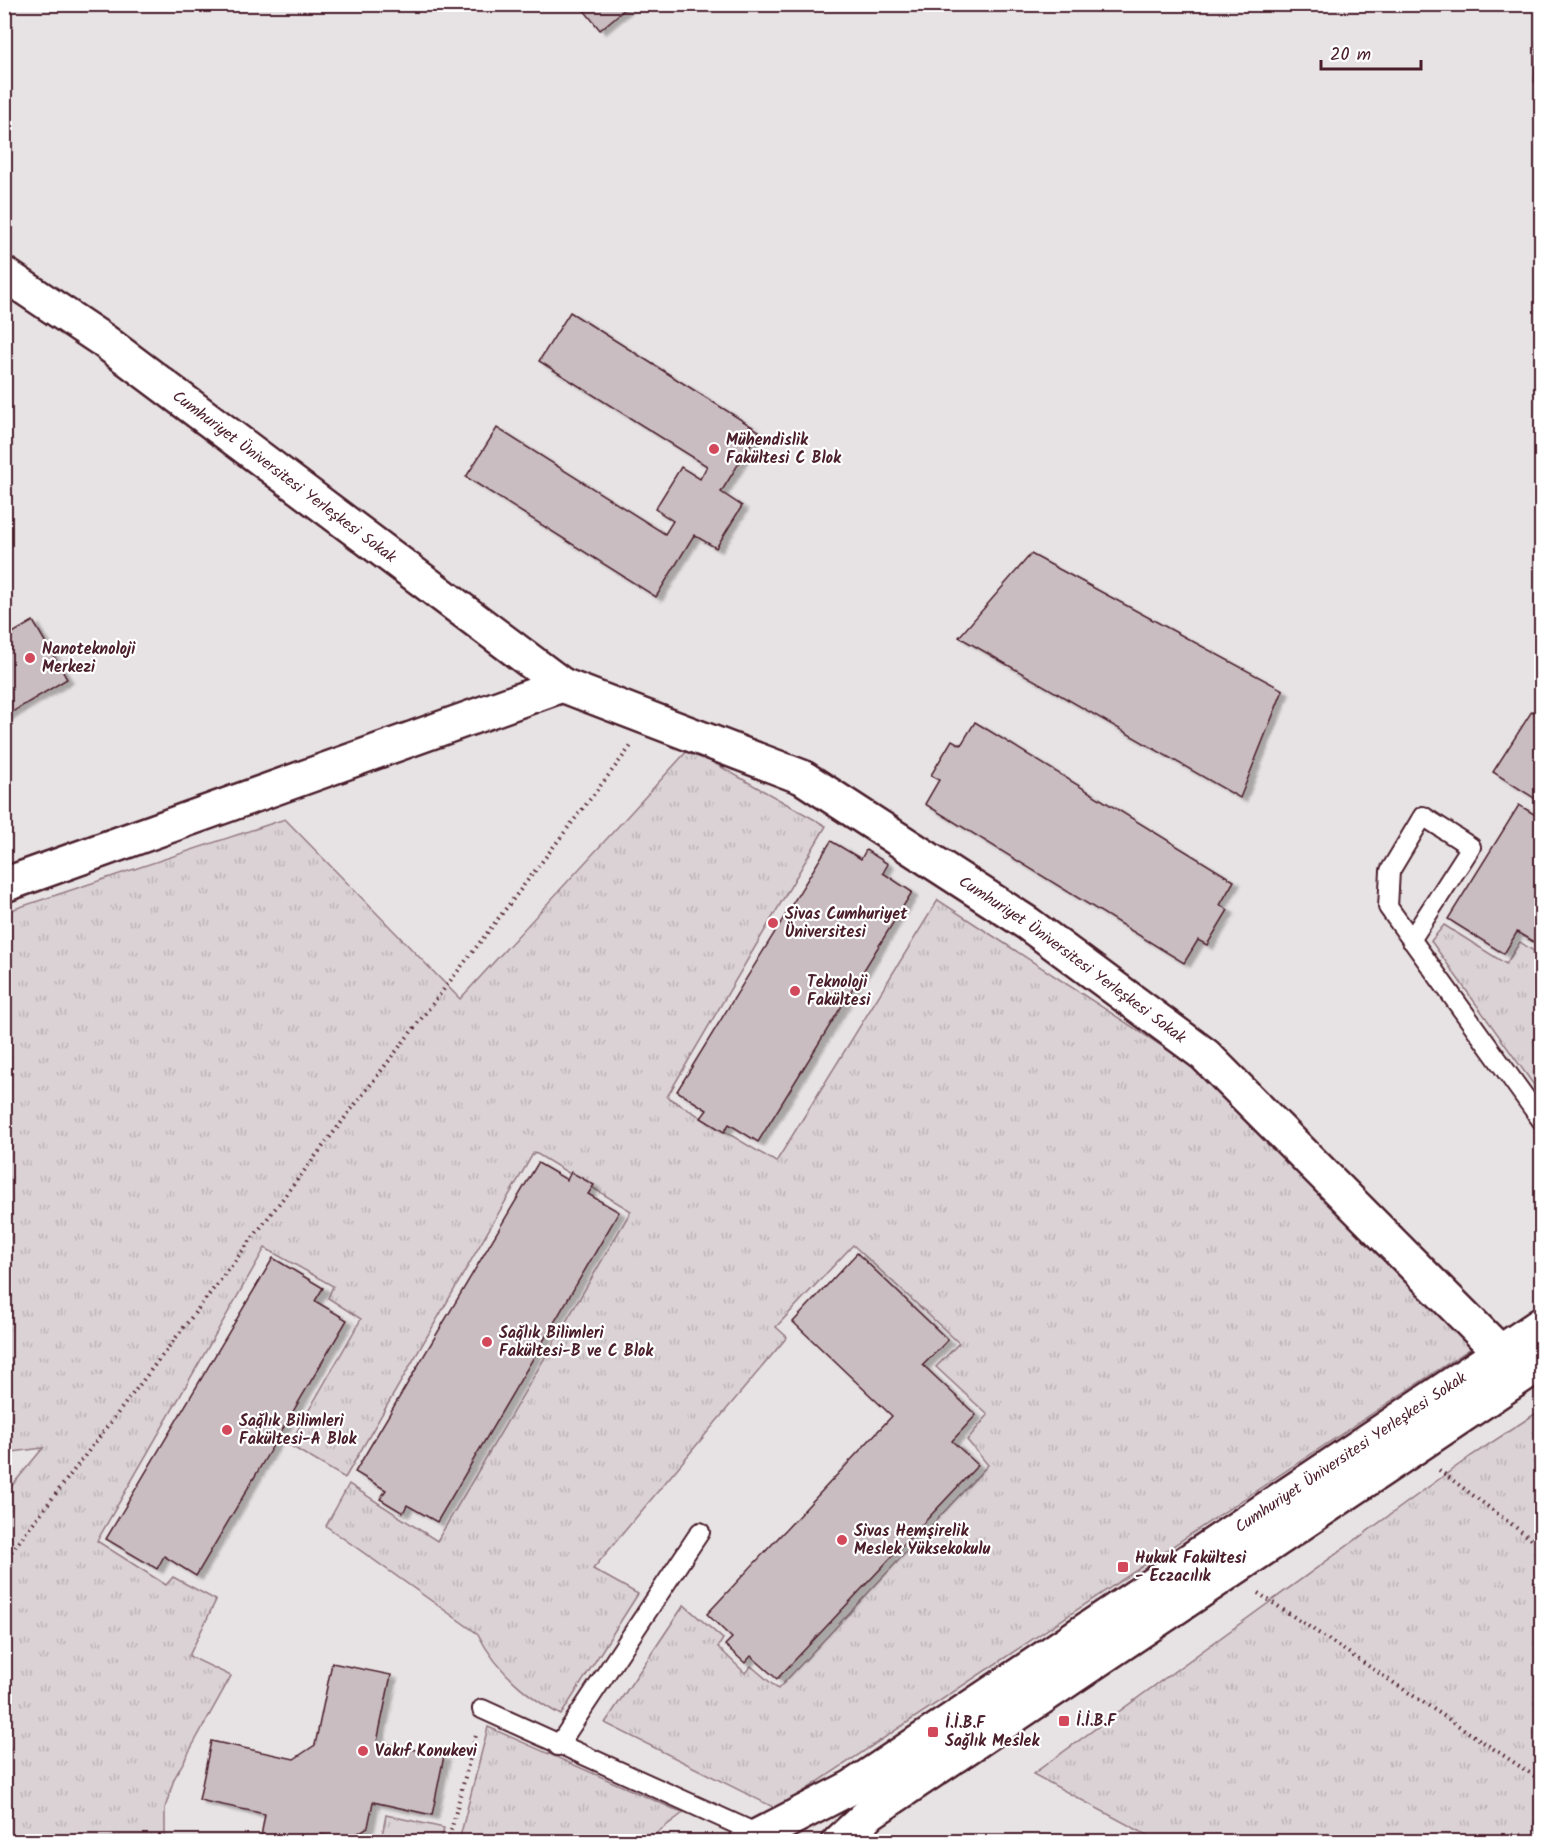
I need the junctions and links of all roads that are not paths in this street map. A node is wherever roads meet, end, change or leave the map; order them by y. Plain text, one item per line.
1 (4, 274) edge
2 (562, 685) junction
3 (4, 885) edge
4 (1411, 940) junction
5 (1542, 1121) edge
6 (1542, 1324) edge
7 (1500, 1352) junction
8 (1542, 1362) edge
9 (700, 1532) dead end
10 (482, 1709) road end
11 (558, 1746) junction
12 (752, 1838) edge
13 (838, 1842) edge

1 - 2 street, Cumhuriyet Üniversitesi Yerleşkesi Sokak
2 - 3 street
2 - 7 street, Cumhuriyet Üniversitesi Yerleşkesi Sokak
4 - 4 lane
4 - 5 lane
6 - 7 street, Cumhuriyet Üniversitesi Yerleşkesi Sokak
7 - 12 street, Cumhuriyet Üniversitesi Yerleşkesi Sokak
8 - 13 street, Cumhuriyet Üniversitesi Yerleşkesi Sokak
9 - 11 lane
10 - 11 lane
11 - 12 lane

